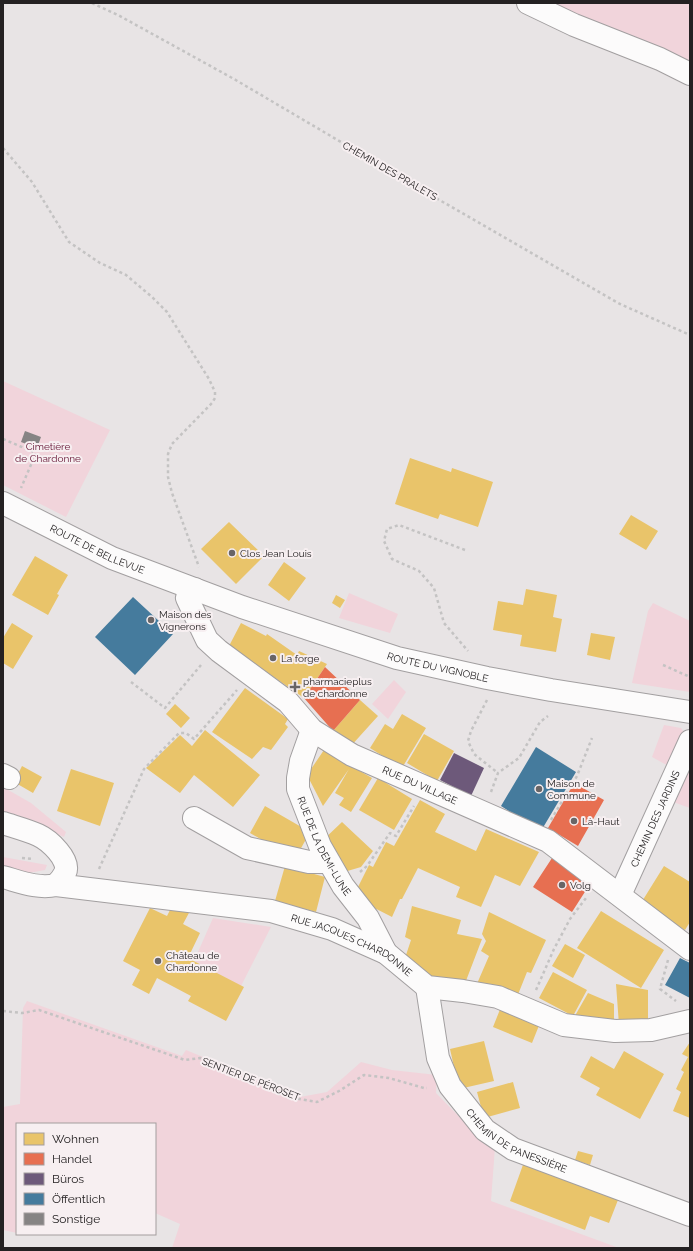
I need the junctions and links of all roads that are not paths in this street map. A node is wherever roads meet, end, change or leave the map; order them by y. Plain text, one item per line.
1 (528, 3) edge
2 (690, 74) edge
3 (12, 498) edge
4 (195, 589) junction
5 (690, 712) edge
6 (312, 730) junction
7 (690, 741) edge
8 (194, 818) dead end
9 (3, 823) edge
10 (328, 862) junction
11 (3, 877) edge
12 (56, 885) junction
13 (620, 895) junction
14 (683, 944) edge
15 (386, 953) junction
16 (427, 987) junction
17 (690, 1022) edge
18 (690, 1215) edge

1 - 2 street
3 - 4 street, ROUTE DE BELLEVUE
4 - 5 street, ROUTE DU VIGNOBLE
4 - 6 street, RUE DU VILLAGE
6 - 10 street, RUE DE LA DEMI-LUNE
6 - 13 street, RUE DU VILLAGE
7 - 13 street, CHEMIN DES JARDINS
8 - 10 street
9 - 12 street
10 - 15 street, RUE DE LA DEMI-LUNE
11 - 12 street, RUE JACQUES CHARDONNE
12 - 15 street, RUE JACQUES CHARDONNE
13 - 14 street, RUE DU VILLAGE
15 - 16 street, RUE JACQUES CHARDONNE
16 - 17 street
16 - 18 street, CHEMIN DE PANESSIÈRE

